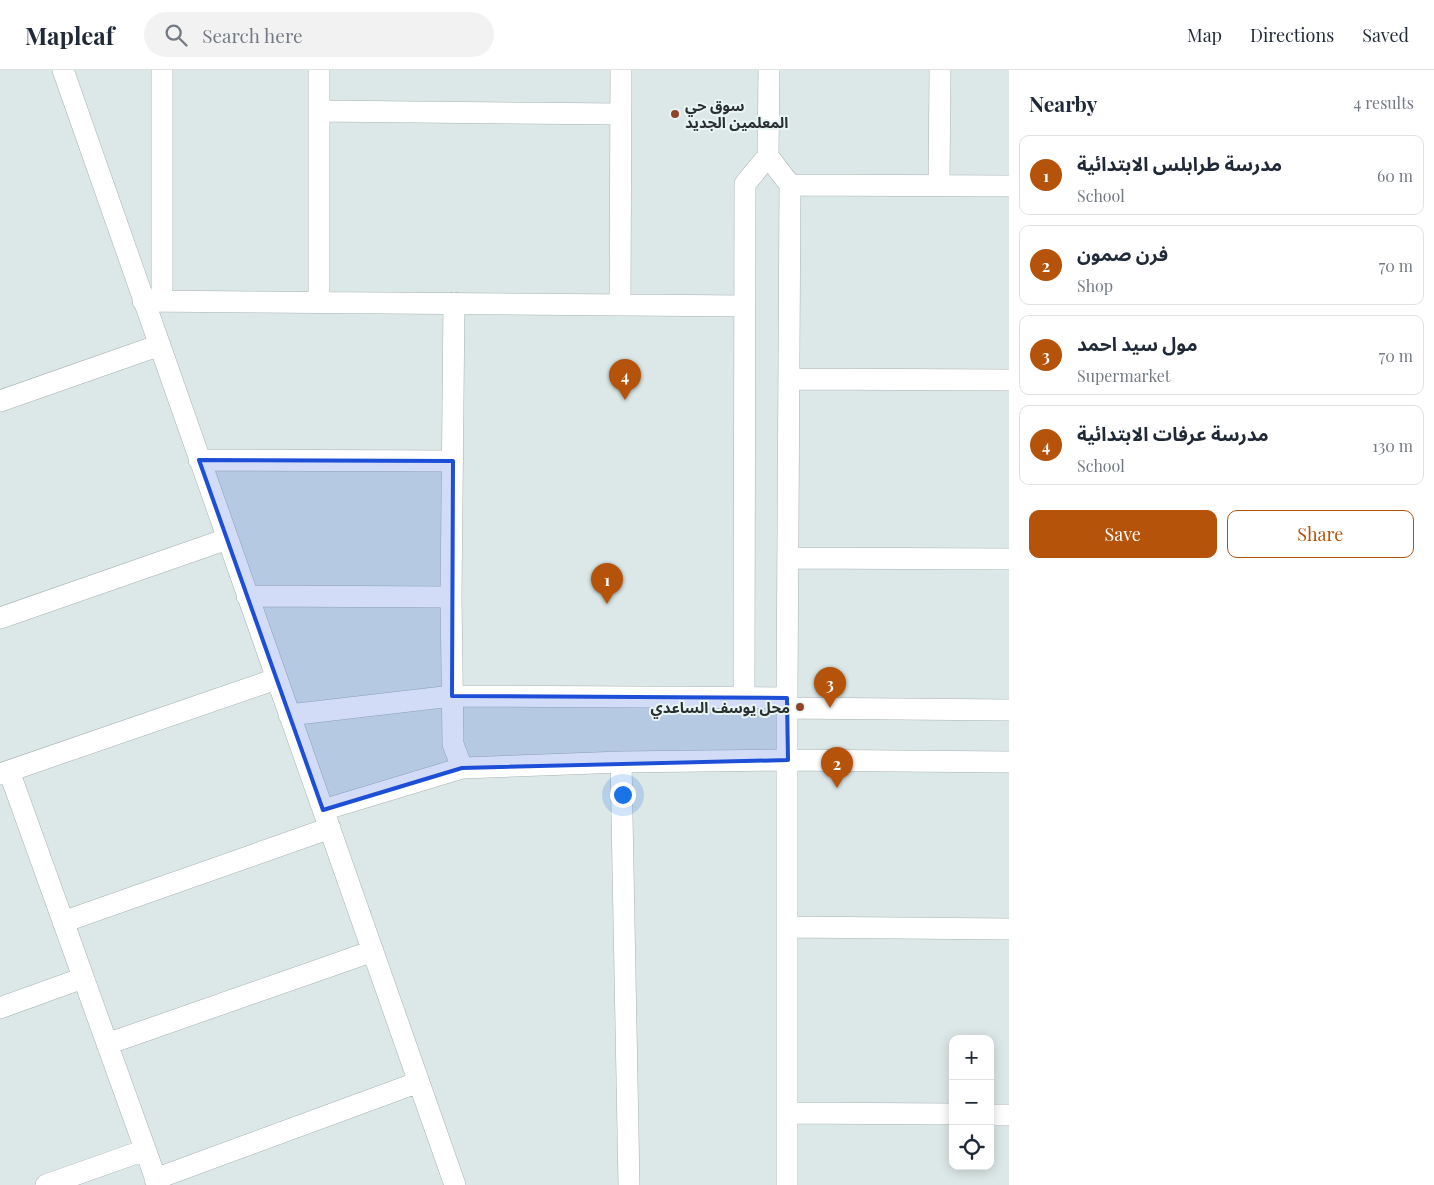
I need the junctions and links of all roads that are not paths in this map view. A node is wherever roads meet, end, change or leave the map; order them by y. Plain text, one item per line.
1 (63, 70) edge
2 (162, 70) edge
3 (319, 70) edge
4 (621, 70) edge
5 (769, 70) edge
6 (940, 70) edge
7 (319, 111) junction
8 (621, 114) junction
9 (768, 156) junction
10 (790, 185) junction
11 (939, 186) junction
12 (1009, 186) edge
13 (152, 301) junction
14 (319, 302) junction
15 (454, 303) junction
16 (620, 305) junction
17 (745, 306) junction
18 (160, 345) junction
19 (789, 379) junction
20 (1009, 380) edge
21 (0, 401) edge
22 (199, 460) junction
23 (453, 461) junction
24 (228, 538) junction
25 (789, 558) junction
26 (1009, 559) edge
27 (247, 596) junction
28 (451, 597) junction
29 (0, 618) edge
30 (276, 679) junction
31 (452, 696) junction
32 (744, 699) junction
33 (787, 703) junction
34 (1009, 710) edge
35 (289, 715) junction
36 (788, 760) junction
37 (621, 762) junction
38 (1009, 762) edge
39 (462, 768) junction
40 (4, 772) edge
41 (326, 819) junction
42 (63, 922) junction
43 (788, 927) junction
44 (1009, 929) edge
45 (373, 950) junction
46 (84, 978) junction
47 (0, 1008) edge
48 (107, 1044) junction
49 (419, 1082) junction
50 (787, 1113) junction
51 (949, 1114) edge
52 (994, 1114) edge
53 (1009, 1115) edge
54 (145, 1150) junction
55 (156, 1182) edge
56 (46, 1185) edge
57 (455, 1185) edge
58 (629, 1185) edge
59 (787, 1185) edge

1 - 13 street
2 - 13 street
3 - 7 street
4 - 8 street
5 - 9 street
6 - 11 street
7 - 8 street
7 - 14 street
8 - 16 street
9 - 10 street
9 - 17 street
10 - 11 street
10 - 19 street
11 - 12 street
13 - 14 street
13 - 18 street
14 - 15 street
15 - 16 street
15 - 23 street
16 - 17 street
17 - 32 street
18 - 21 street
18 - 22 street
19 - 20 street
19 - 25 street
22 - 23 street
22 - 24 street
23 - 28 street
24 - 27 street
24 - 29 street
25 - 26 street
25 - 33 street
27 - 28 street
27 - 30 street
28 - 31 street
30 - 35 street
30 - 40 street
31 - 32 street
31 - 35 street
31 - 39 street
32 - 33 street
33 - 34 street
33 - 36 street
35 - 41 street
36 - 37 street
36 - 38 street
36 - 43 street
37 - 39 street
37 - 58 street
39 - 41 street
40 - 42 street
41 - 42 street
41 - 45 street
42 - 46 street
43 - 44 street
43 - 50 street
45 - 48 street
45 - 49 street
46 - 47 street
46 - 48 street
48 - 54 street
49 - 55 street
49 - 57 street
50 - 51 street
50 - 59 street
52 - 53 street
54 - 55 street
54 - 56 street

